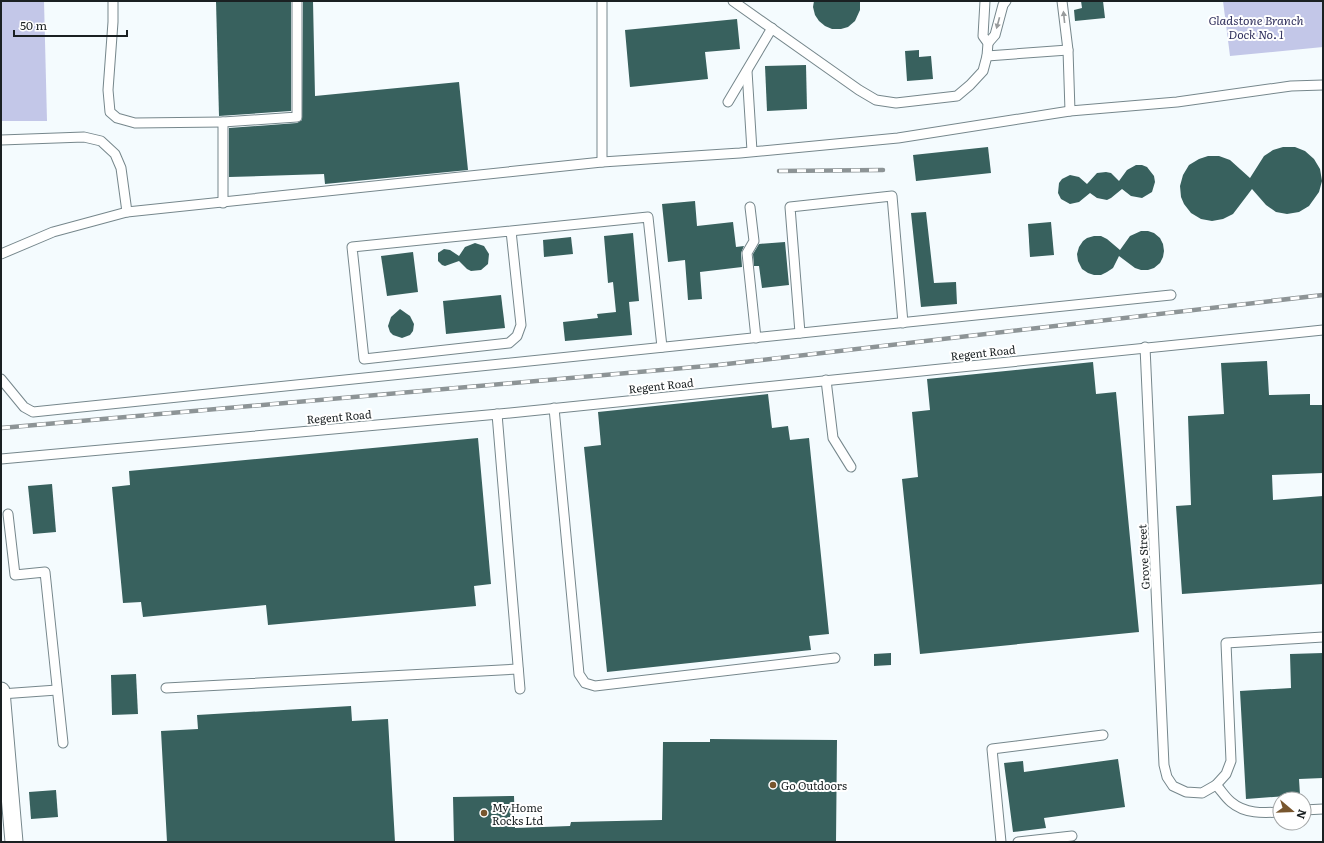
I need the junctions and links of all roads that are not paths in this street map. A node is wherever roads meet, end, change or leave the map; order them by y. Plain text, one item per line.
1 (113, 1) edge
2 (297, 1) edge
3 (602, 1) edge
4 (733, 1) edge
5 (985, 1) edge
6 (1006, 1) edge
7 (1062, 1) edge
8 (772, 28) junction
9 (988, 43) junction
10 (1068, 50) junction
11 (987, 56) junction
12 (747, 71) junction
13 (1323, 85) edge
14 (728, 102) dead end
15 (1070, 111) junction
16 (223, 122) junction
17 (1, 140) edge
18 (752, 151) junction
19 (602, 162) junction
20 (223, 202) junction
21 (750, 207) dead end
22 (127, 212) junction
23 (512, 231) junction
24 (1, 254) edge
25 (1171, 294) dead end
26 (903, 322) junction
27 (1323, 330) edge
28 (800, 333) junction
29 (756, 338) junction
30 (662, 347) junction
31 (1144, 348) junction
32 (1, 379) edge
33 (826, 380) junction
34 (554, 408) junction
35 (497, 414) junction
36 (1, 459) edge
37 (851, 467) dead end
38 (8, 514) dead end
39 (1323, 637) edge
40 (835, 658) dead end
41 (518, 669) junction
42 (166, 688) dead end
43 (520, 689) dead end
44 (57, 690) junction
45 (1, 693) edge
46 (2, 719) edge
47 (1103, 735) dead end
48 (62, 743) dead end
49 (1216, 785) junction
50 (1323, 809) edge
51 (1312, 810) edge
52 (1272, 812) edge
53 (1072, 836) dead end
54 (14, 842) edge
55 (1001, 842) edge
56 (1018, 842) edge

1 - 16 lane
2 - 16 lane
3 - 19 lane
4 - 8 lane
5 - 9 lane
6 -> 9 lane
10 -> 7 lane
8 - 11 lane
8 - 12 lane
9 - 11 lane
10 - 11 lane
10 - 15 lane
12 - 14 lane
12 - 18 lane
13 - 15 lane
15 - 18 lane
16 - 20 lane
17 - 22 lane
18 - 19 lane
19 - 20 lane
20 - 22 lane
21 - 29 lane
22 - 24 lane
23 - 23 lane
23 - 30 lane
25 - 26 lane
26 - 28 lane
26 - 28 lane
27 - 31 lane, Regent Road
28 - 29 lane
29 - 30 lane
30 - 32 lane
31 - 33 lane, Regent Road
31 - 49 lane, Grove Street
33 - 34 lane, Regent Road
33 - 37 lane
34 - 35 lane, Regent Road
34 - 40 lane
35 - 36 lane, Regent Road
35 - 41 lane
38 - 44 lane
39 - 49 lane
41 - 42 lane
41 - 43 lane
44 - 45 lane
44 - 48 lane
45 - 46 street
46 - 54 street
47 - 55 lane
49 - 52 lane
50 - 51 lane
53 - 56 lane

